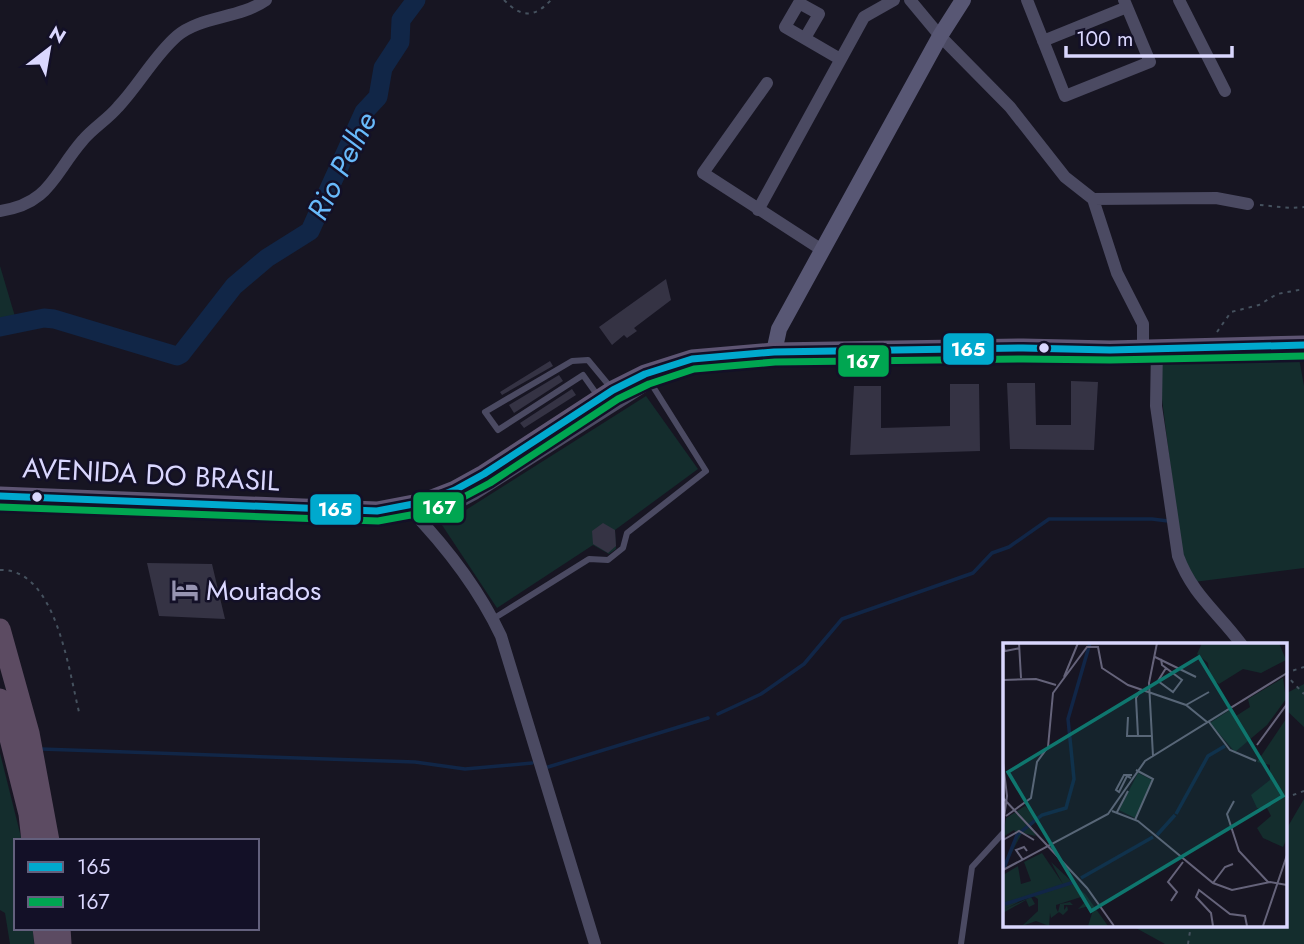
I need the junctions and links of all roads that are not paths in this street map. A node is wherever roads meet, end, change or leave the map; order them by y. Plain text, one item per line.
1 (266, 0) edge
2 (894, 0) edge
3 (910, 0) edge
4 (963, 0) edge
5 (1027, 0) edge
6 (1179, 0) edge
7 (1126, 4) edge
8 (940, 36) junction
9 (805, 38) dead end
10 (1043, 41) junction
11 (840, 59) junction
12 (766, 83) dead end
13 (1225, 90) dead end
14 (1093, 199) junction
15 (1248, 204) road end
16 (758, 210) junction
17 (0, 211) edge
18 (822, 250) junction
19 (789, 314) junction
20 (1304, 345) edge
21 (1150, 347) junction
22 (774, 352) junction
23 (798, 352) junction
24 (649, 379) junction
25 (606, 394) junction
26 (0, 496) edge
27 (407, 506) junction
28 (425, 524) junction
29 (493, 619) junction
30 (0, 629) edge
31 (1240, 643) edge
32 (0, 699) edge
33 (1003, 833) edge
34 (32, 839) edge
35 (49, 839) edge
36 (595, 944) edge
37 (961, 944) edge

1 - 17 street
2 - 11 street
3 - 8 street
4 - 8 street
5 - 10 street
6 - 13 street
7 - 10 street
7 - 10 street
8 - 14 street
8 - 18 street
9 - 11 street
11 - 16 street
12 - 16 street
14 - 15 street
14 - 21 street
16 - 18 street
18 - 19 street
19 - 22 street
19 - 23 street
20 - 21 main road, AVENIDA DO BRASIL
21 - 23 main road, AVENIDA DO BRASIL
21 - 31 street
22 - 23 main road, AVENIDA DO BRASIL
22 - 24 main road, AVENIDA DO BRASIL
24 - 25 main road, AVENIDA DO BRASIL
24 - 28 lane
24 - 29 lane
25 - 25 lane
25 - 27 main road, AVENIDA DO BRASIL
26 - 27 main road, AVENIDA DO BRASIL
27 - 28 street
28 - 29 street
29 - 36 street
30 - 35 highway
32 - 34 highway
33 - 37 lane

